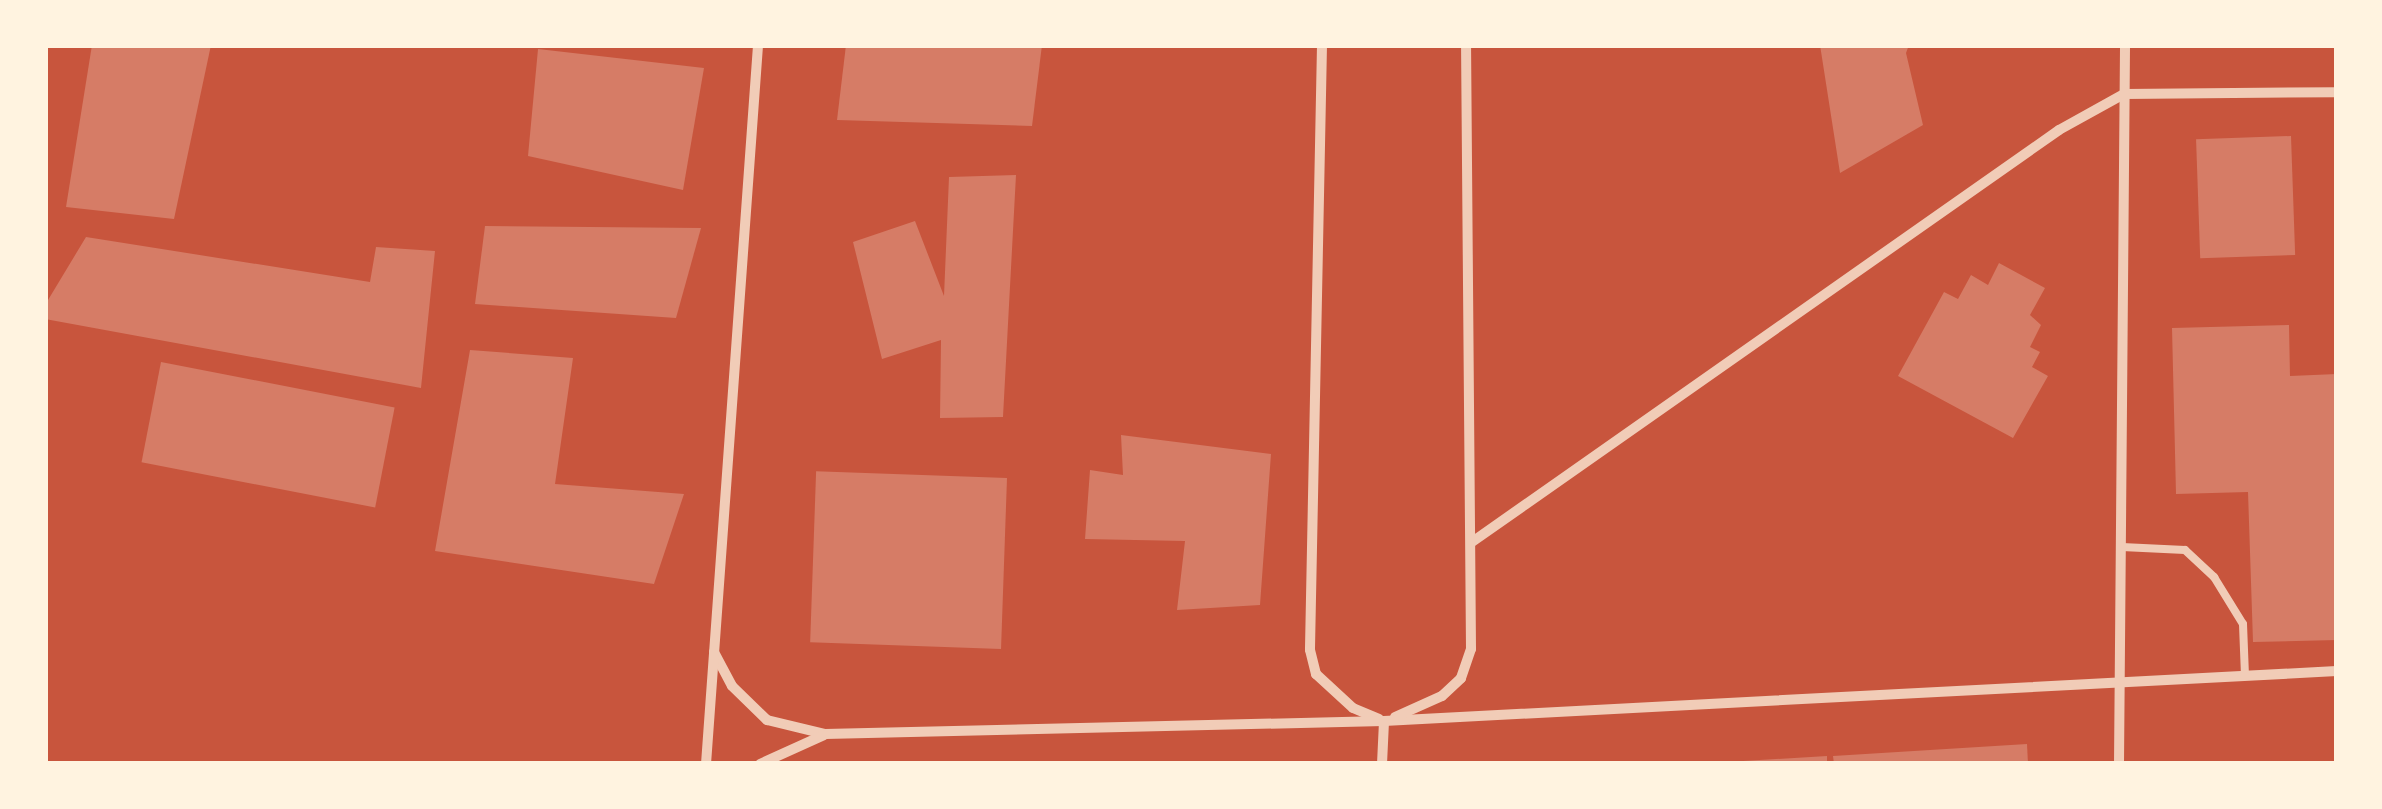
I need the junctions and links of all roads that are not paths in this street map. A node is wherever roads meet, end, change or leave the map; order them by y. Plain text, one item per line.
1 (758, 45) edge
2 (1322, 45) edge
3 (1466, 45) edge
4 (2125, 45) edge
5 (2337, 92) edge
6 (2124, 94) junction
7 (1472, 542) junction
8 (2122, 546) junction
9 (714, 652) junction
10 (2337, 672) edge
11 (2245, 675) junction
12 (2123, 680) junction
13 (1384, 721) junction
14 (825, 734) junction
15 (706, 764) edge
16 (760, 764) edge
17 (1382, 764) edge
18 (2119, 764) edge

1 - 9 street
2 - 13 street
3 - 7 street
4 - 6 street
5 - 6 street
6 - 7 street
6 - 8 street
7 - 13 street
8 - 11 lane
8 - 12 street
9 - 14 street
9 - 15 street
10 - 11 street
11 - 12 street
12 - 13 street
12 - 18 street
13 - 14 street
13 - 17 street
14 - 16 street

